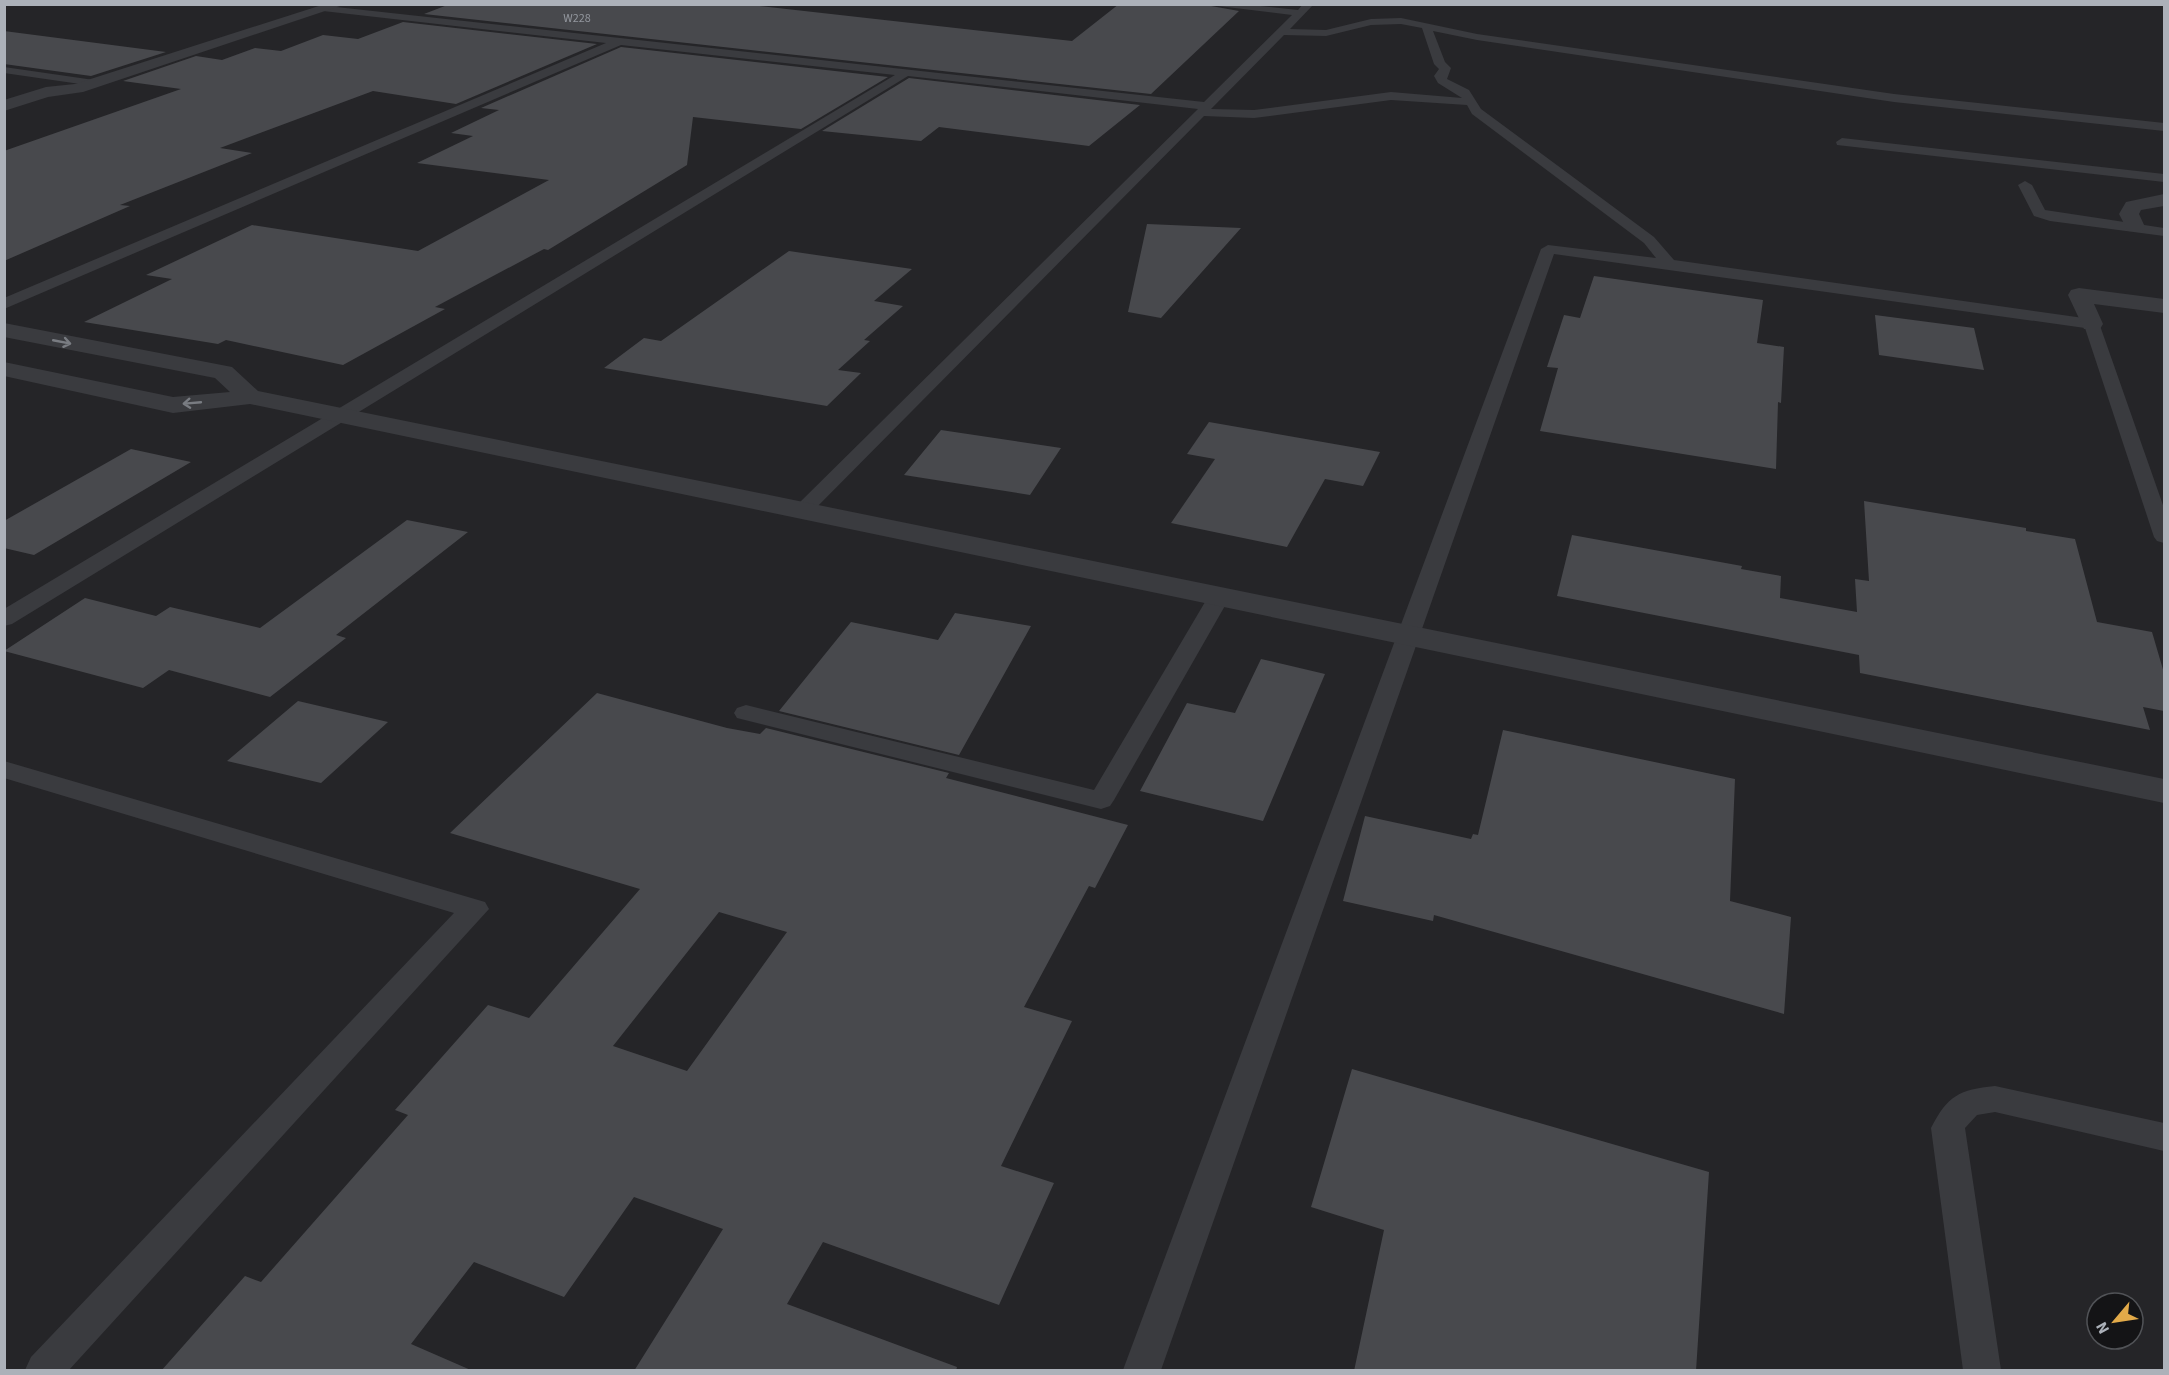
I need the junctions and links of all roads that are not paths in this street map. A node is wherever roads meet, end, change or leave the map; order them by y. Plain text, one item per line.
1 (1215, 5) edge
2 (334, 7) edge
3 (1305, 9) edge
4 (1426, 26) junction
5 (1281, 32) junction
6 (620, 41) junction
7 (4, 70) edge
8 (906, 73) junction
9 (94, 83) junction
10 (77, 89) junction
11 (1471, 102) junction
12 (4, 106) edge
13 (1203, 109) junction
14 (4, 118) edge
15 (2164, 127) edge
16 (1842, 142) dead end
17 (2164, 178) edge
18 (2025, 184) dead end
19 (2164, 200) edge
20 (2135, 227) junction
21 (2164, 232) edge
22 (1659, 252) junction
23 (4, 304) edge
24 (2164, 306) edge
25 (2092, 324) junction
26 (4, 330) edge
27 (4, 369) edge
28 (250, 398) junction
29 (339, 416) junction
30 (802, 511) junction
31 (2164, 537) edge
32 (1219, 597) junction
33 (4, 619) edge
34 (1408, 636) junction
35 (746, 713) dead end
36 (4, 769) edge
37 (2164, 791) edge
38 (2164, 1137) edge
39 (44, 1371) edge
40 (1142, 1371) edge
41 (1982, 1371) edge

1 - 3 lane
2 - 6 lane
2 - 9 street
3 - 5 lane
4 - 5 lane
4 - 11 lane
4 - 15 lane
5 - 13 lane
6 - 8 lane
6 - 23 lane
7 - 9 lane
8 - 13 lane
8 - 29 lane
9 - 10 street
10 - 12 street
10 - 14 street
11 - 13 lane
11 - 22 lane
13 - 30 lane
16 - 17 lane
18 - 20 lane
19 - 20 street
20 - 21 lane
22 - 25 lane
22 - 34 lane
24 - 25 street
25 - 31 lane
26 -> 28 street
28 -> 27 street
28 - 29 street
29 - 30 street
29 - 33 lane
30 - 32 street
32 - 34 street
32 - 35 lane
34 - 37 street
34 - 40 lane
36 - 39 lane
38 - 41 lane

